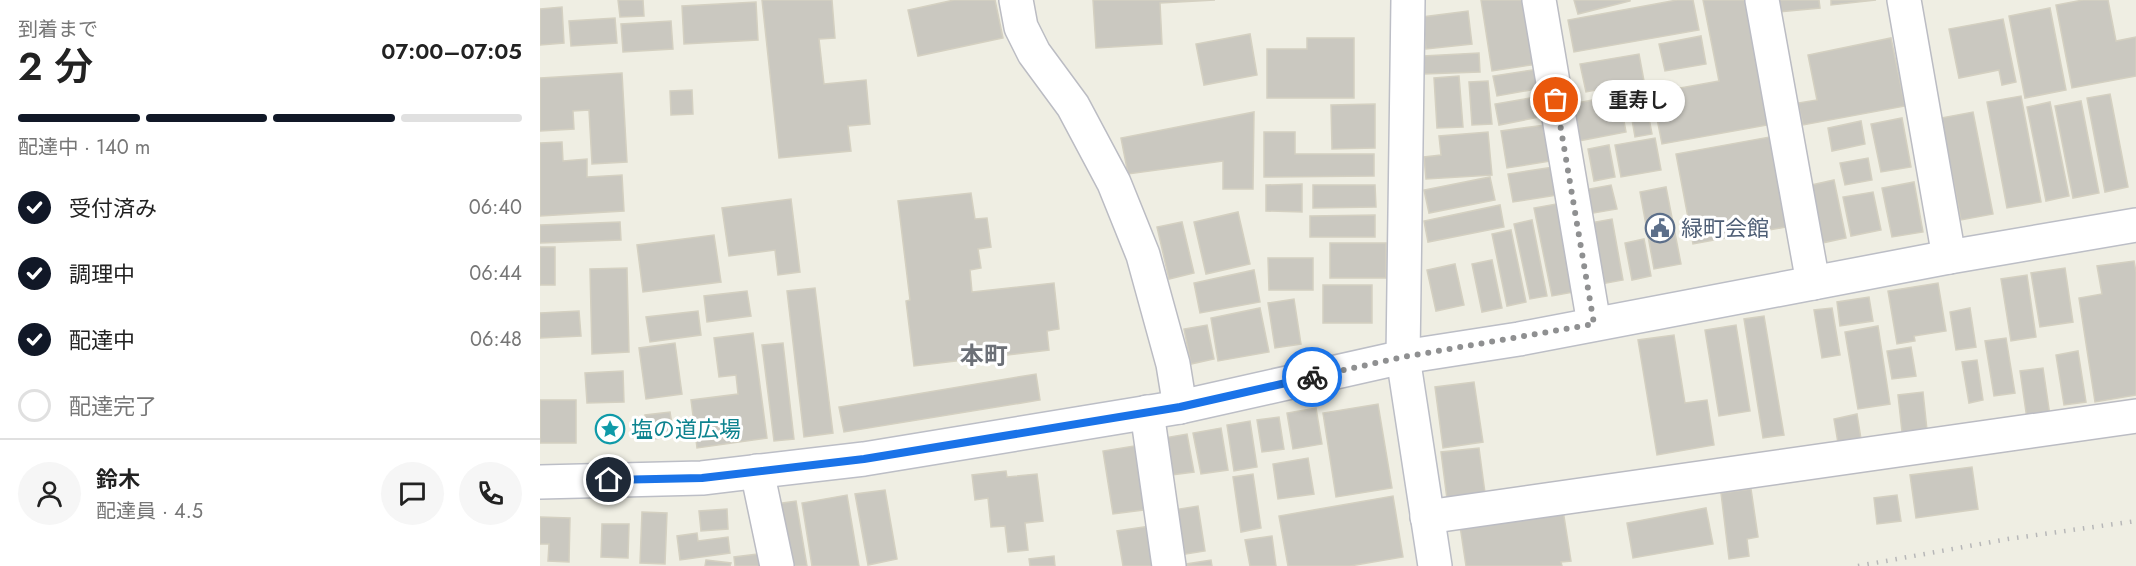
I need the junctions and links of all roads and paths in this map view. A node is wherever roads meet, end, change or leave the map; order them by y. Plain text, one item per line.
1 (1016, 0) edge
2 (1408, 0) edge
3 (1539, 0) edge
4 (1762, 0) edge
5 (1904, 0) edge
6 (2136, 225) edge
7 (1949, 257) junction
8 (1813, 283) junction
9 (1594, 324) junction
10 (1403, 357) junction
11 (1180, 407) junction
12 (1147, 412) junction
13 (2136, 416) edge
14 (757, 471) junction
15 (540, 482) edge
16 (1427, 517) junction
17 (777, 566) edge
18 (1169, 566) edge
19 (1435, 566) edge

1 - 11 street
2 - 10 street
3 - 9 street
4 - 8 street
5 - 7 street
6 - 7 street
7 - 8 street
8 - 9 street
9 - 10 street
10 - 11 street
10 - 16 street
11 - 12 street
12 - 14 street
12 - 18 street
13 - 16 street
14 - 15 street
14 - 17 street
16 - 19 street

